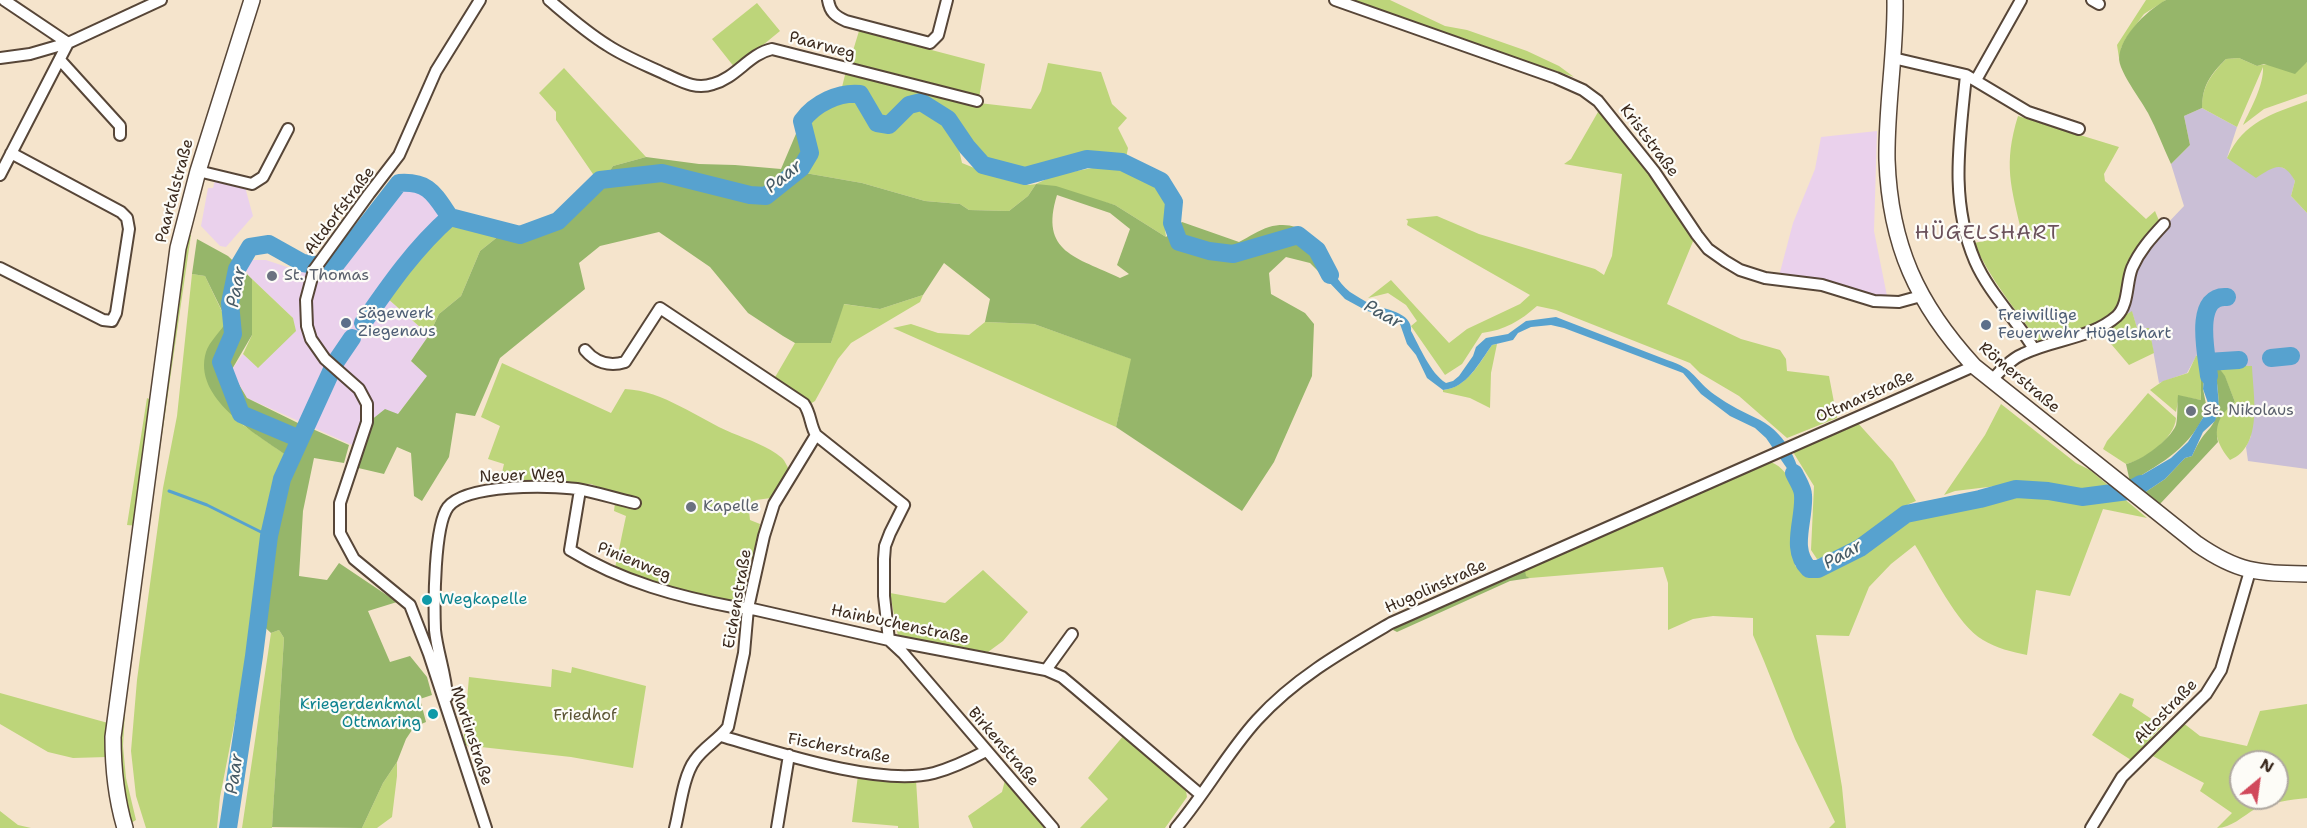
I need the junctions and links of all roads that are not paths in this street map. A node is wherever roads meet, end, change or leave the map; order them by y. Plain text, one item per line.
1 (4, 0) edge
2 (161, 0) edge
3 (252, 0) edge
4 (549, 0) edge
5 (828, 0) edge
6 (947, 0) edge
7 (1335, 0) edge
8 (1895, 0) edge
9 (2021, 0) edge
10 (476, 1) edge
11 (68, 43) junction
12 (0, 58) edge
13 (1893, 58) junction
14 (61, 61) junction
15 (1971, 77) junction
16 (977, 101) dead end
17 (288, 129) dead end
18 (2079, 129) dead end
19 (120, 135) dead end
20 (11, 153) junction
21 (198, 171) junction
22 (0, 175) edge
23 (2164, 224) dead end
24 (0, 268) edge
25 (1921, 296) junction
26 (2034, 349) junction
27 (585, 350) dead end
28 (1974, 366) junction
29 (1991, 381) junction
30 (816, 435) junction
31 (1769, 456) joint
32 (580, 490) junction
33 (635, 503) dead end
34 (2250, 571) junction
35 (2307, 574) edge
36 (748, 608) junction
37 (1072, 634) dead end
38 (890, 640) junction
39 (429, 654) joint
40 (1046, 670) junction
41 (449, 719) junction
42 (721, 736) junction
43 (986, 751) junction
44 (789, 755) junction
45 (1201, 795) junction
46 (125, 828) edge
47 (486, 828) edge
48 (675, 828) edge
49 (777, 828) edge
50 (1053, 828) edge
51 (1176, 828) edge
52 (2091, 828) edge

1 - 11 street
2 - 11 street
3 - 21 main road, Paartalstraße
4 - 16 street, Paarweg
5 - 6 street
7 - 25 street, Kriststraße
8 - 13 main road, Römerstraße
9 - 15 street
10 - 39 street, Altdorfstraße
11 - 12 street
11 - 14 street
13 - 15 street
13 - 25 main road, Römerstraße
14 - 19 street
14 - 20 street
15 - 18 street
15 - 26 street
17 - 21 street
20 - 22 street
20 - 24 street
21 - 46 main road, Paartalstraße
23 - 26 street
25 - 28 main road, Römerstraße
26 - 29 street
27 - 30 street
28 - 29 main road, Römerstraße
28 - 31 street, Ottmarstraße
29 - 34 main road, Römerstraße
30 - 36 street, Eichenstraße
30 - 38 street
31 - 45 street, Hugolinstraße
32 - 33 street, Neuer Weg
32 - 36 street, Pinienweg
32 - 41 street, Neuer Weg
34 - 35 main road, Römerstraße
34 - 52 street, Altostraße
36 - 38 street, Hainbuchenstraße
36 - 42 street, Eichenstraße
37 - 40 street
38 - 40 street, Hainbuchenstraße
38 - 43 street, Birkenstraße
39 - 41 street, Martinstraße
40 - 45 street, Hainbuchenstraße
41 - 47 street, Martinstraße
42 - 44 street, Fischerstraße
42 - 48 street, Eichenstraße
43 - 44 street, Fischerstraße
43 - 50 street, Birkenstraße
44 - 49 street
45 - 51 street, Hugolinstraße

